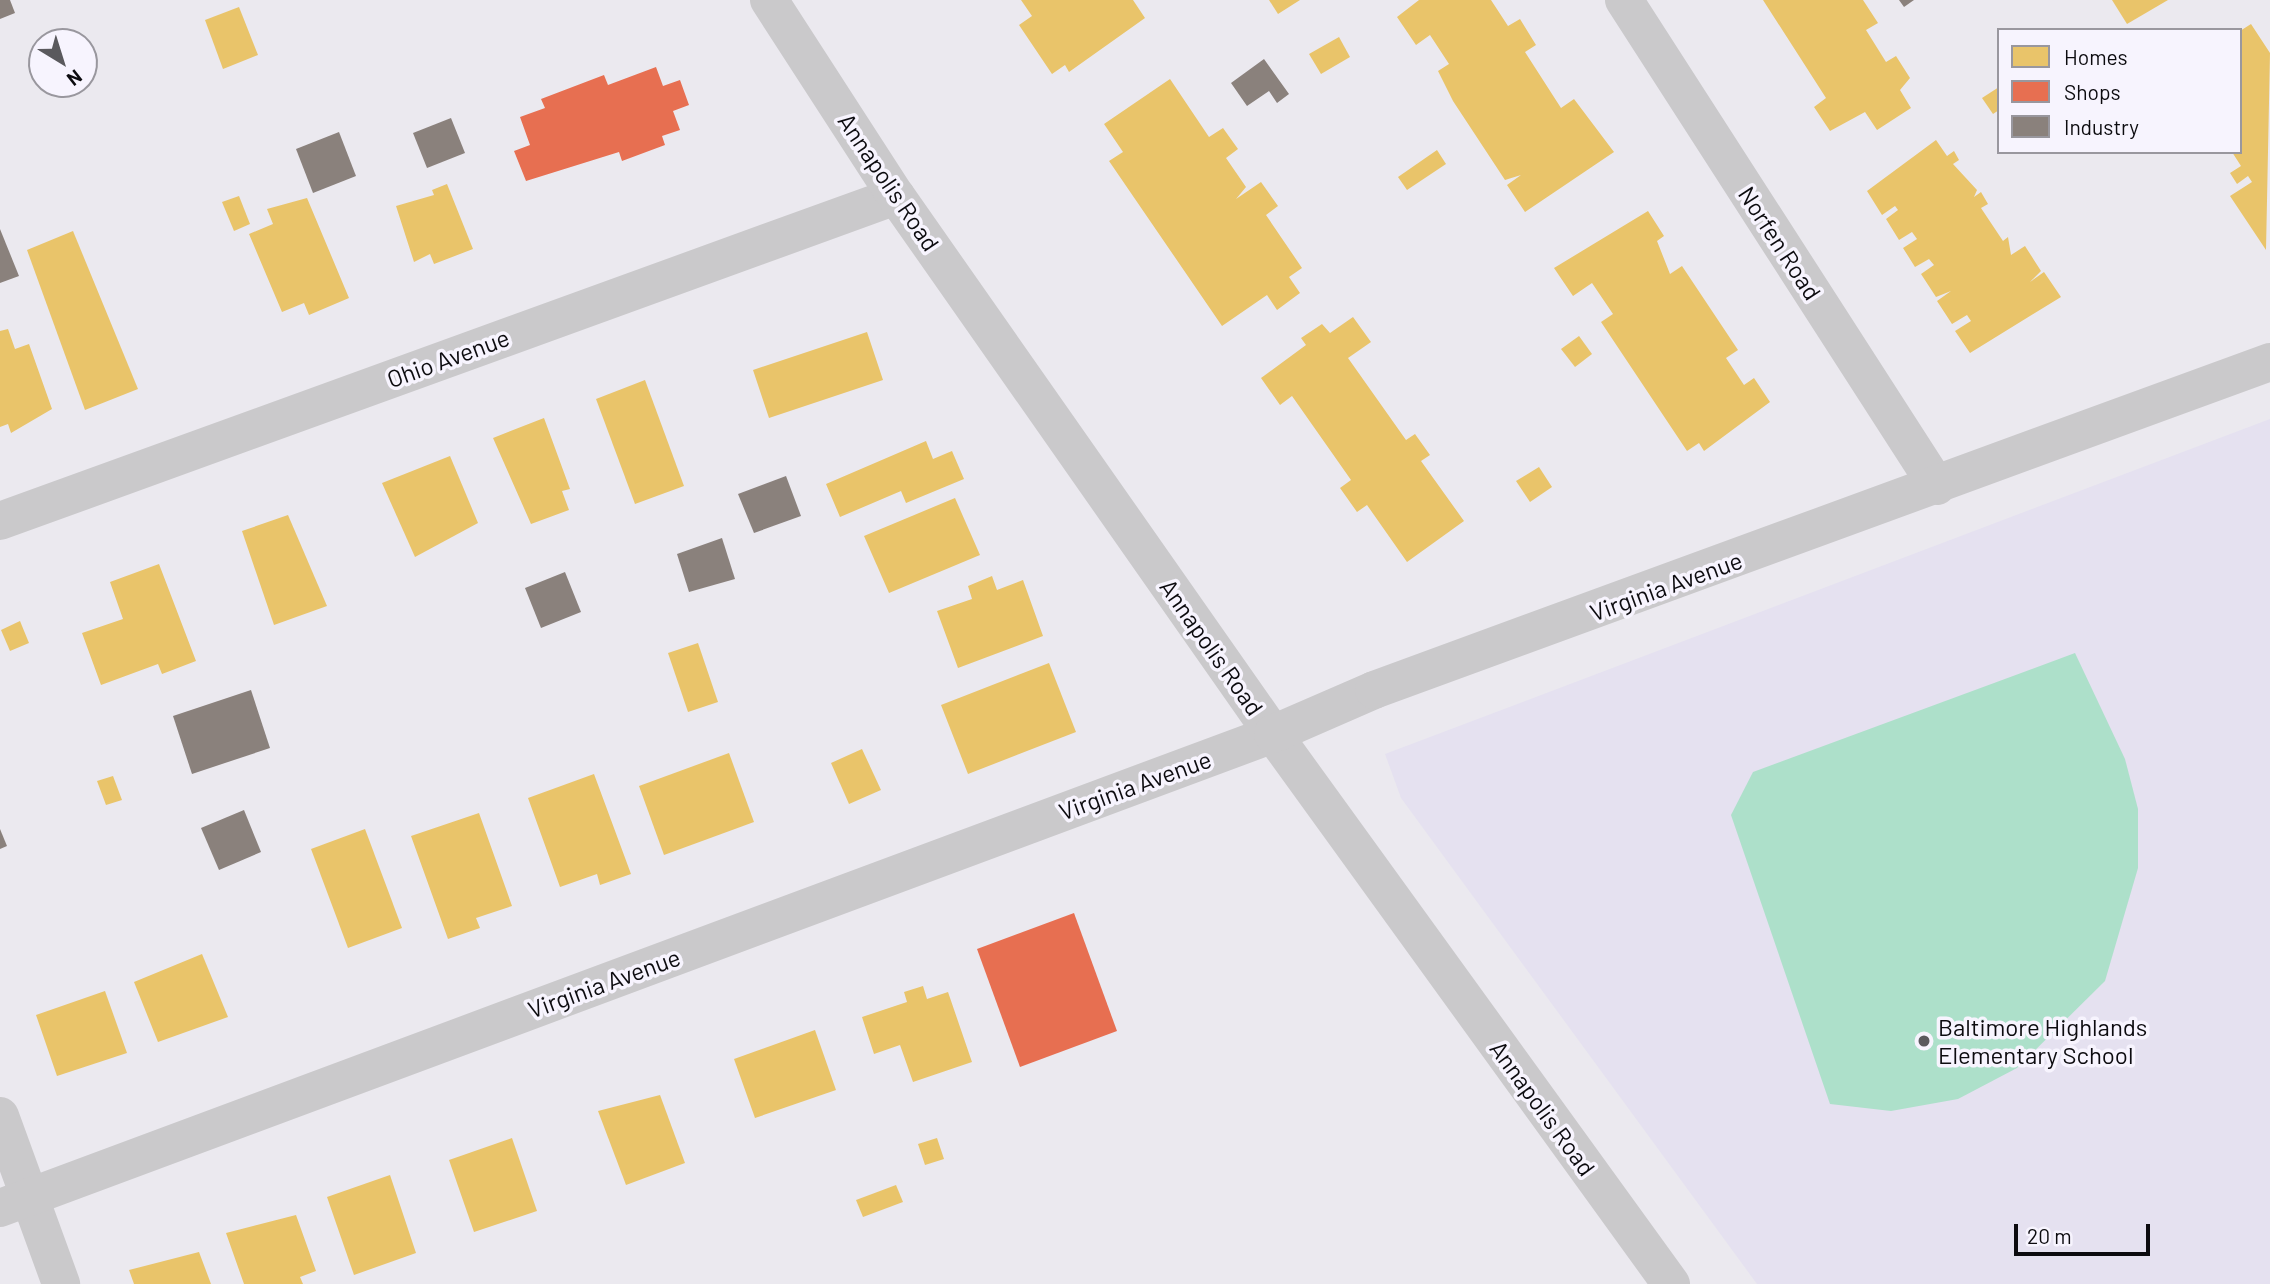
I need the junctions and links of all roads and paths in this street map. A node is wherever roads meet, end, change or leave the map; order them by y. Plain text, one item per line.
1 (769, 0) edge
2 (1624, 0) edge
3 (896, 196) junction
4 (2270, 362) edge
5 (1937, 486) junction
6 (0, 521) edge
7 (1273, 734) junction
8 (0, 1116) edge
9 (15, 1203) edge
10 (1665, 1283) edge
11 (61, 1284) edge

1 - 3 street, Annapolis Road
2 - 5 street, Norfen Road
3 - 6 street, Ohio Avenue
3 - 7 street, Annapolis Road
4 - 5 street, Virginia Avenue
5 - 7 street, Virginia Avenue
7 - 9 street, Virginia Avenue
7 - 10 street, Annapolis Road
8 - 9 street
9 - 11 street

